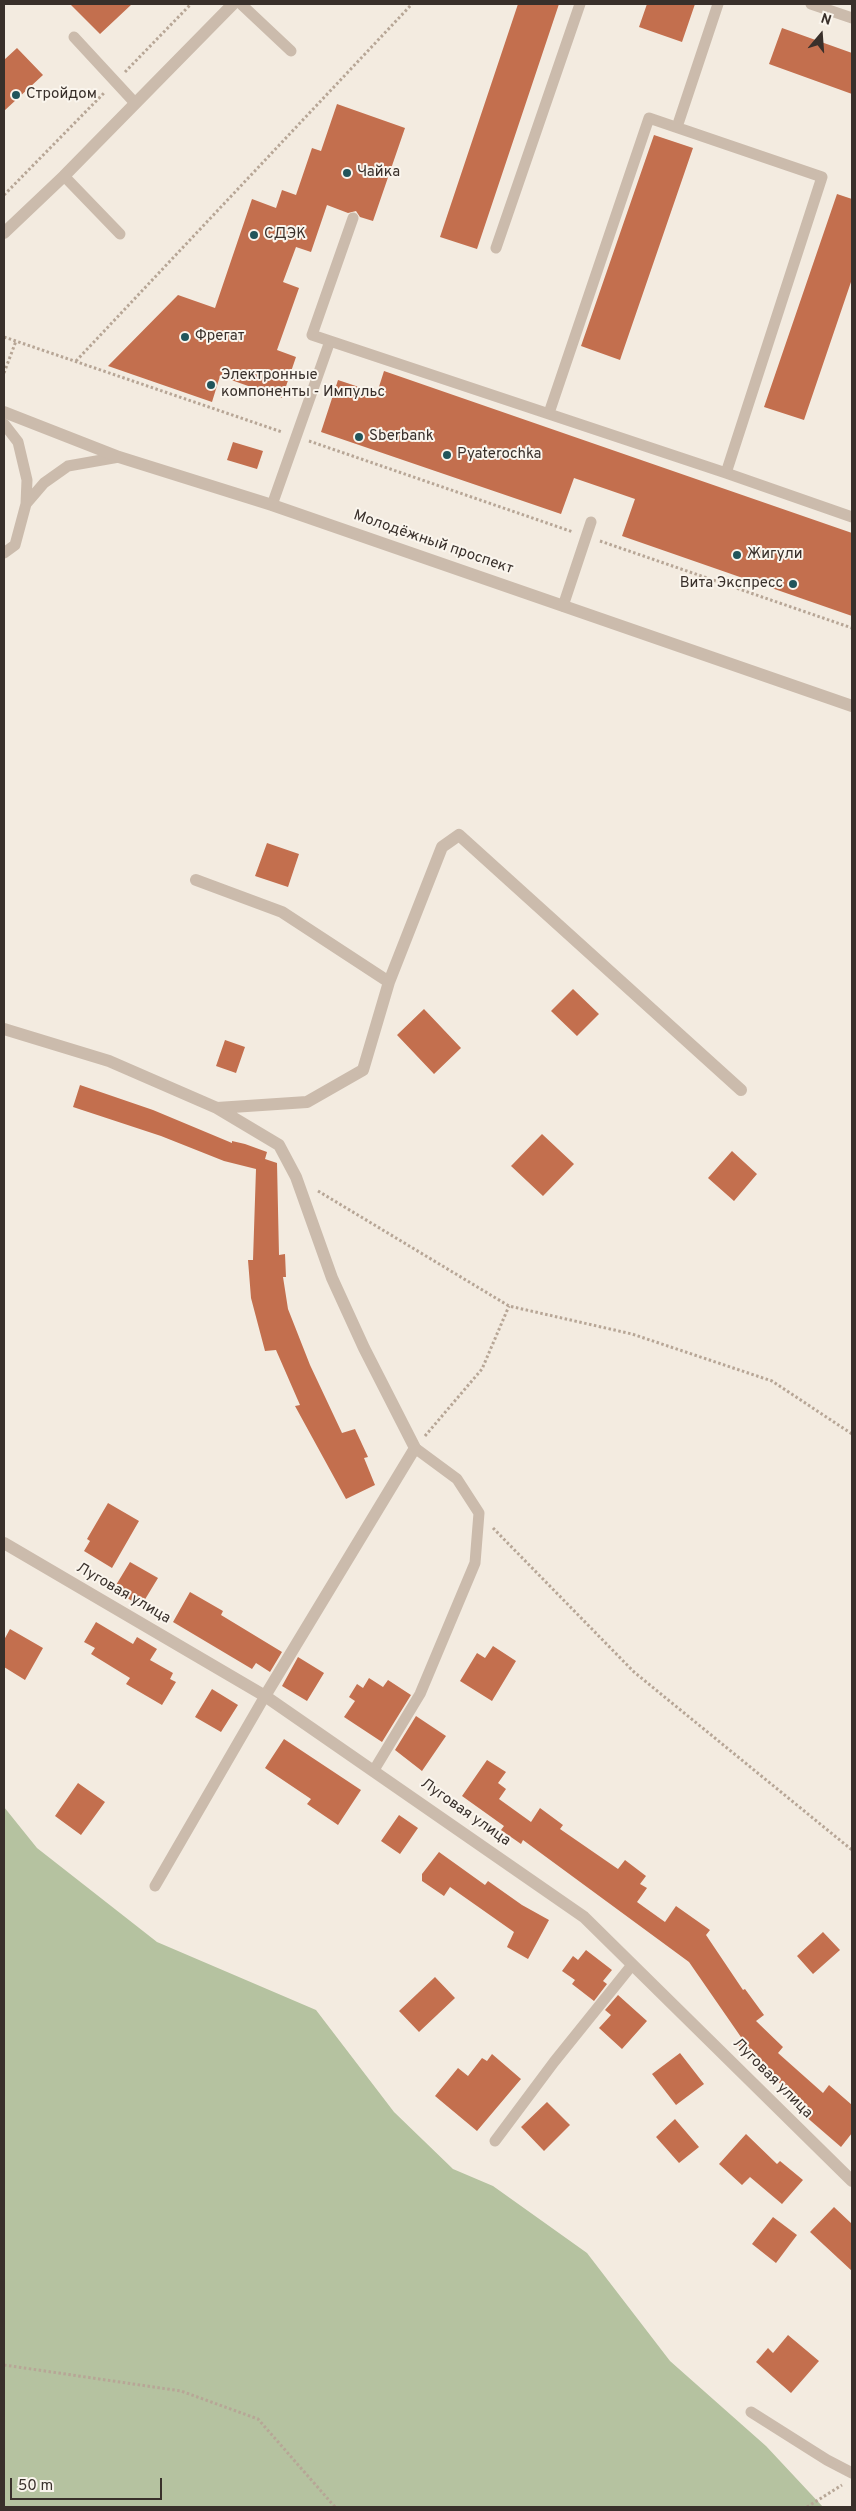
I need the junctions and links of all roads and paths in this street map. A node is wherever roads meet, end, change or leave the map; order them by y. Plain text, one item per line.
1 (191, 4) edge
2 (233, 4) edge
3 (241, 4) edge
4 (412, 4) edge
5 (580, 4) edge
6 (718, 4) edge
7 (811, 4) edge
8 (852, 18) edge
9 (74, 37) dead end
10 (291, 52) dead end
11 (116, 82) junction
12 (135, 103) junction
13 (677, 128) junction
14 (64, 176) junction
15 (4, 195) edge
16 (353, 218) dead end
17 (4, 233) edge
18 (120, 234) dead end
19 (496, 248) dead end
20 (4, 337) edge
21 (16, 341) junction
22 (330, 341) junction
23 (76, 361) junction
24 (4, 373) edge
25 (4, 412) edge
26 (549, 413) junction
27 (4, 424) edge
28 (296, 437) junction
29 (119, 457) junction
30 (726, 473) junction
31 (26, 504) junction
32 (272, 505) junction
33 (852, 517) edge
34 (590, 522) dead end
35 (586, 536) junction
36 (4, 553) edge
37 (564, 606) junction
38 (852, 628) edge
39 (852, 706) edge
40 (196, 880) dead end
41 (389, 982) junction
42 (4, 1029) edge
43 (741, 1090) dead end
44 (217, 1108) junction
45 (296, 1177) junction
46 (509, 1306) junction
47 (852, 1434) edge
48 (415, 1448) junction
49 (478, 1513) junction
50 (4, 1543) edge
51 (265, 1696) junction
52 (374, 1770) junction
53 (852, 1850) edge
54 (155, 1886) dead end
55 (632, 1965) junction
56 (496, 2141) dead end
57 (852, 2181) edge
58 (4, 2365) edge
59 (751, 2412) dead end
60 (852, 2473) edge
61 (845, 2483) dead end
62 (335, 2507) edge
63 (807, 2507) edge

1 - 11 path
2 - 12 street
3 - 10 lane
4 - 23 path
5 - 19 lane
6 - 13 lane
7 - 8 lane
9 - 11 lane
11 - 12 lane
11 - 15 path
12 - 14 street
13 - 26 lane
13 - 30 lane
14 - 17 street
14 - 18 lane
16 - 22 lane
20 - 21 path
21 - 23 path
21 - 24 path
22 - 26 lane
22 - 28 lane
23 - 28 path
25 - 29 street, Молодёжный проспект
26 - 30 lane
27 - 31 lane
28 - 32 lane
28 - 35 path
29 - 31 lane
29 - 32 street, Молодёжный проспект
30 - 33 lane
31 - 36 lane
32 - 37 street, Молодёжный проспект
34 - 35 lane
35 - 37 lane
35 - 38 path
37 - 39 street, Молодёжный проспект
40 - 41 street
41 - 43 street
41 - 44 street
42 - 44 street
44 - 45 street
45 - 46 path
45 - 48 street
46 - 47 path
46 - 48 path
48 - 49 lane
48 - 51 street
49 - 52 lane
49 - 53 path
50 - 51 street, Луговая улица
51 - 52 street, Луговая улица
51 - 54 lane
52 - 55 street, Луговая улица
55 - 56 lane
55 - 57 street, Луговая улица
58 - 62 path
59 - 60 lane
61 - 63 path

